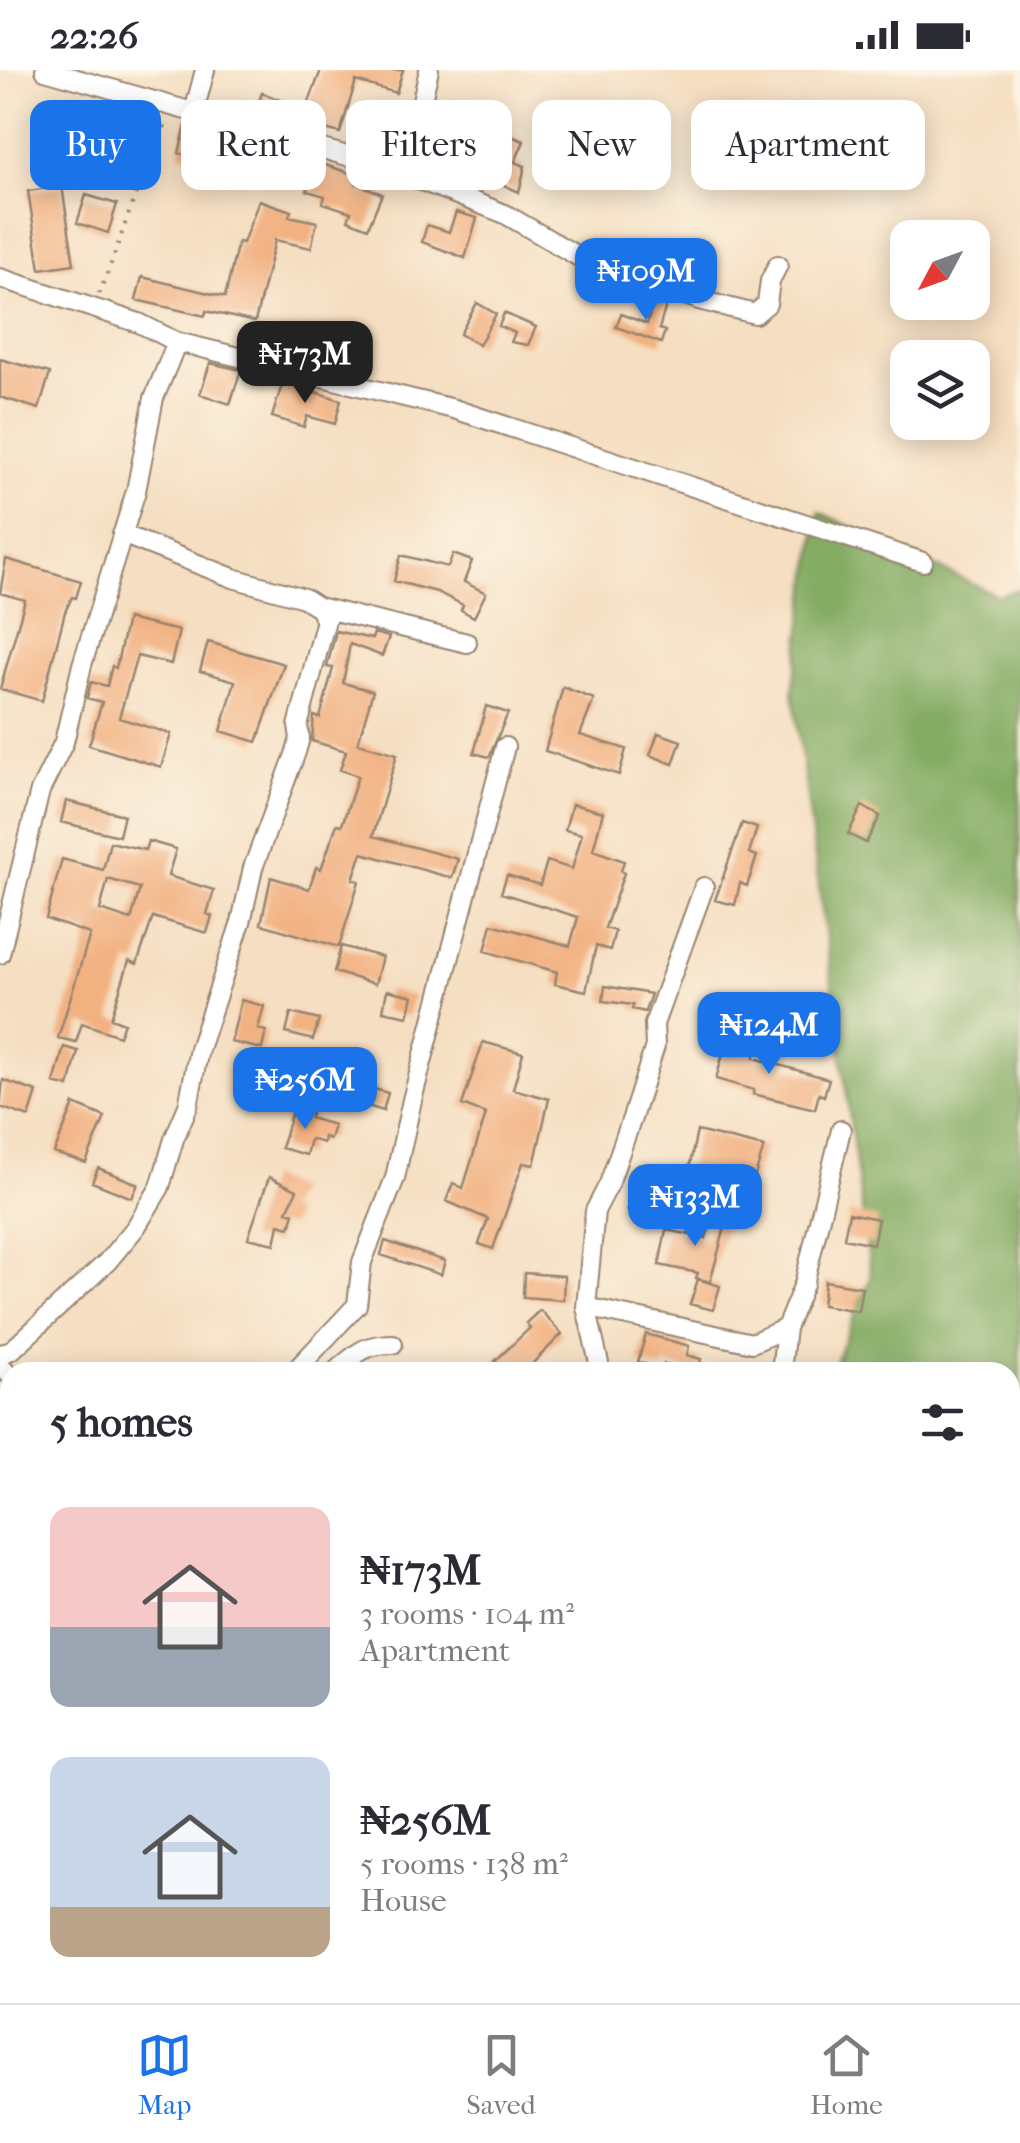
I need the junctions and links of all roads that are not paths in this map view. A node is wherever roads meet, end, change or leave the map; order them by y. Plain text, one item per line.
1 (45, 70) edge
2 (205, 70) edge
3 (429, 70) edge
4 (197, 100) edge
5 (422, 100) edge
6 (181, 108) edge
7 (445, 190) edge
8 (778, 265) dead end
9 (0, 278) edge
10 (177, 342) junction
11 (122, 534) junction
12 (924, 562) dead end
13 (318, 608) junction
14 (466, 643) dead end
15 (505, 747) dead end
16 (704, 887) dead end
17 (0, 954) edge
18 (840, 1130) dead end
19 (586, 1307) junction
20 (786, 1328) junction
21 (752, 1343) junction
22 (392, 1344) dead end
23 (0, 1355) edge
24 (303, 1362) edge
25 (346, 1362) edge
26 (599, 1362) edge
27 (771, 1362) edge
28 (782, 1362) edge

1 - 6 street
2 - 4 street
3 - 5 street
7 - 8 street
9 - 10 street
10 - 11 street
10 - 12 street
11 - 13 street
11 - 17 street
13 - 14 street
13 - 23 street
15 - 24 street
16 - 19 street
18 - 20 street
19 - 21 street
19 - 26 street
20 - 21 street
20 - 28 street
21 - 27 street
22 - 25 street

